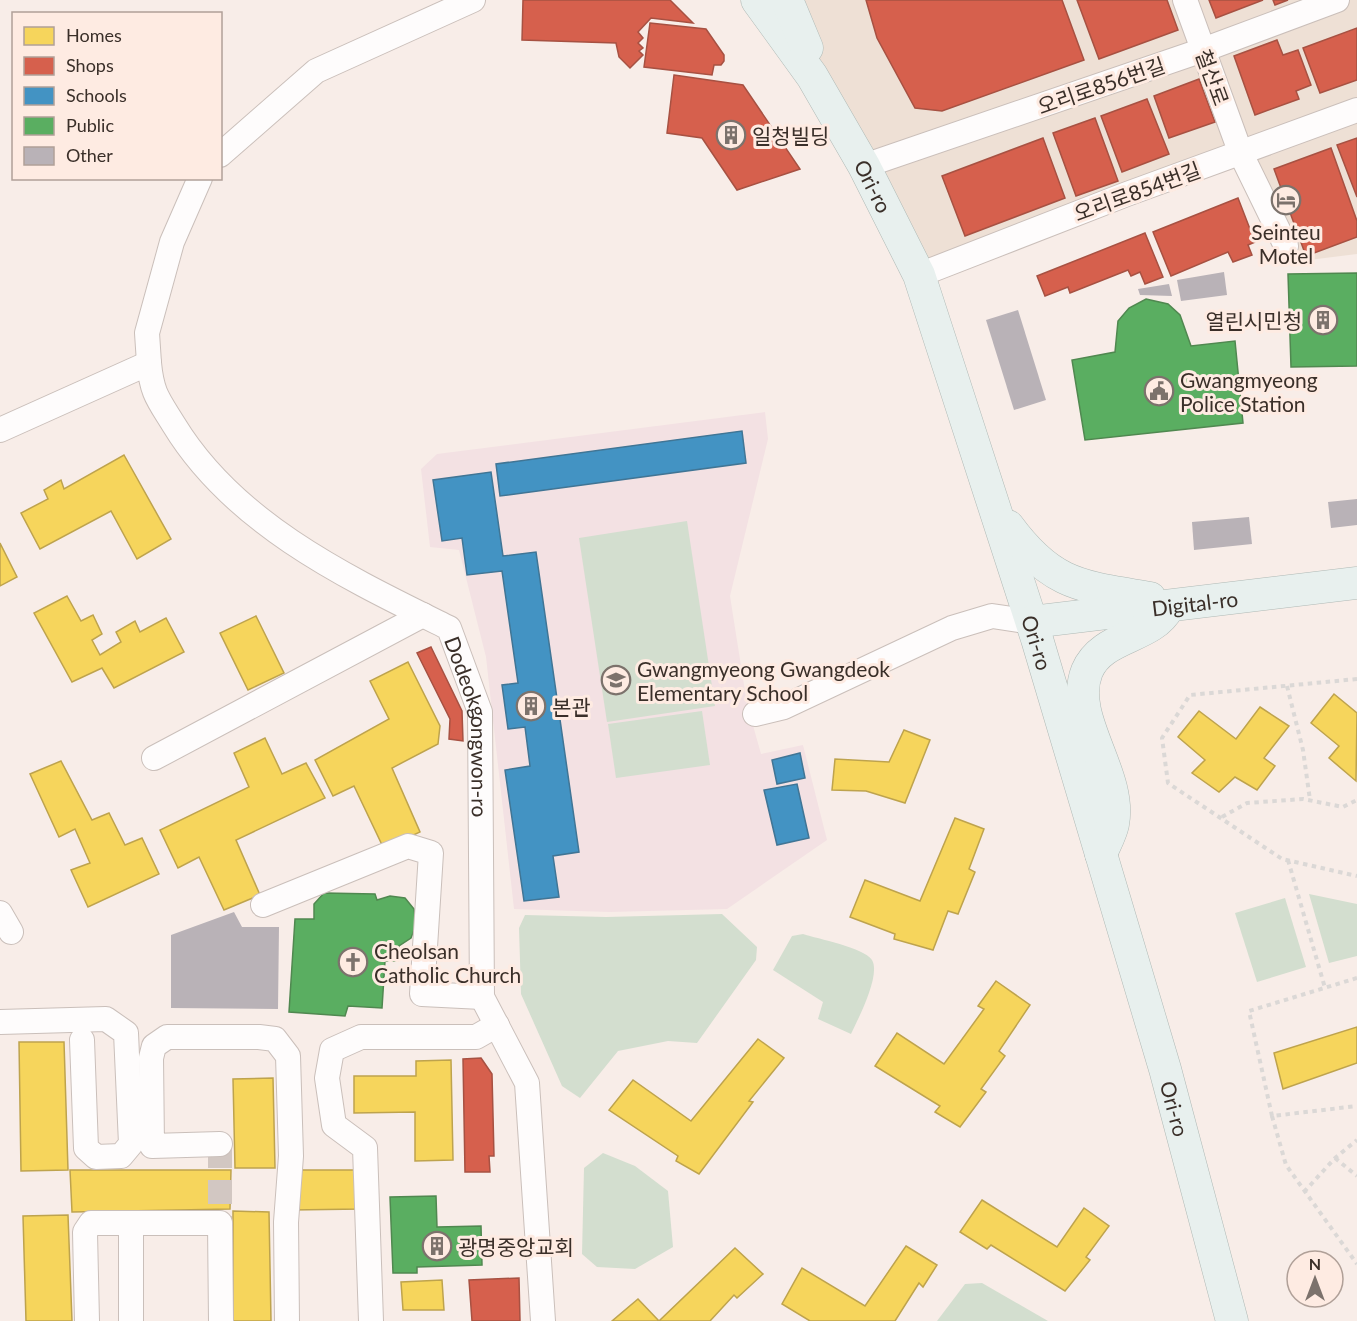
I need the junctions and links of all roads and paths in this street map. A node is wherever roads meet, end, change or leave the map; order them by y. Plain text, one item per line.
1 (473, 0) edge
2 (757, 0) edge
3 (787, 0) edge
4 (1185, 0) edge
5 (1336, 0) edge
6 (1203, 50) junction
7 (812, 76) junction
8 (1357, 110) edge
9 (222, 153) edge
10 (1240, 154) junction
11 (864, 166) junction
12 (199, 180) edge
13 (1286, 246) dead end
14 (919, 275) junction
15 (149, 363) junction
16 (0, 430) edge
17 (994, 507) junction
18 (1357, 583) edge
19 (1176, 605) junction
20 (423, 615) junction
21 (1032, 622) junction
22 (1357, 679) edge
23 (1287, 686) junction
24 (755, 714) dead end
25 (154, 758) dead end
26 (1310, 800) junction
27 (1357, 800) edge
28 (1222, 817) junction
29 (1101, 854) junction
30 (1288, 860) junction
31 (1357, 876) edge
32 (263, 905) dead end
33 (1357, 978) edge
34 (1325, 988) junction
35 (482, 997) junction
36 (0, 1022) edge
37 (497, 1025) junction
38 (82, 1040) dead end
39 (1357, 1106) edge
40 (1272, 1116) junction
41 (1357, 1140) edge
42 (220, 1144) dead end
43 (1335, 1158) junction
44 (1357, 1176) edge
45 (1304, 1192) junction
46 (131, 1223) junction
47 (1357, 1264) edge
48 (87, 1321) edge
49 (131, 1321) edge
50 (221, 1321) edge
51 (287, 1321) edge
52 (371, 1321) edge
53 (543, 1321) edge
54 (1232, 1321) edge

1 - 9 street
2 - 7 main road, Ori-ro
3 - 7 main road
4 - 6 street, 철산로
5 - 6 street, 오리로856번길
6 - 10 street, 철산로
6 - 11 street, 오리로856번길
7 - 11 main road, Ori-ro
8 - 10 street, 오리로854번길
10 - 13 street, 철산로
10 - 14 street, 오리로854번길
11 - 14 main road, Ori-ro
12 - 15 street, Dodeokgongwon-ro
14 - 17 main road, Ori-ro
15 - 16 street
15 - 20 street, Dodeokgongwon-ro
17 - 19 main road
17 - 21 main road, Ori-ro
18 - 19 main road, Digital-ro
19 - 21 main road, Digital-ro
19 - 29 main road
20 - 25 street
20 - 35 street, Dodeokgongwon-ro
21 - 24 street
21 - 29 main road, Ori-ro
22 - 23 path
23 - 26 path
23 - 28 path
26 - 27 path
26 - 28 path
28 - 30 path
29 - 54 main road, Ori-ro
30 - 31 path
30 - 34 path
32 - 35 street
33 - 34 path
34 - 40 path
35 - 37 street, Dodeokgongwon-ro
36 - 38 street
37 - 52 street
37 - 53 street, Dodeokgongwon-ro
39 - 40 path
40 - 45 path
41 - 43 path
42 - 51 street
43 - 44 path
43 - 45 path
45 - 47 path
46 - 48 street
46 - 49 street
46 - 50 street

